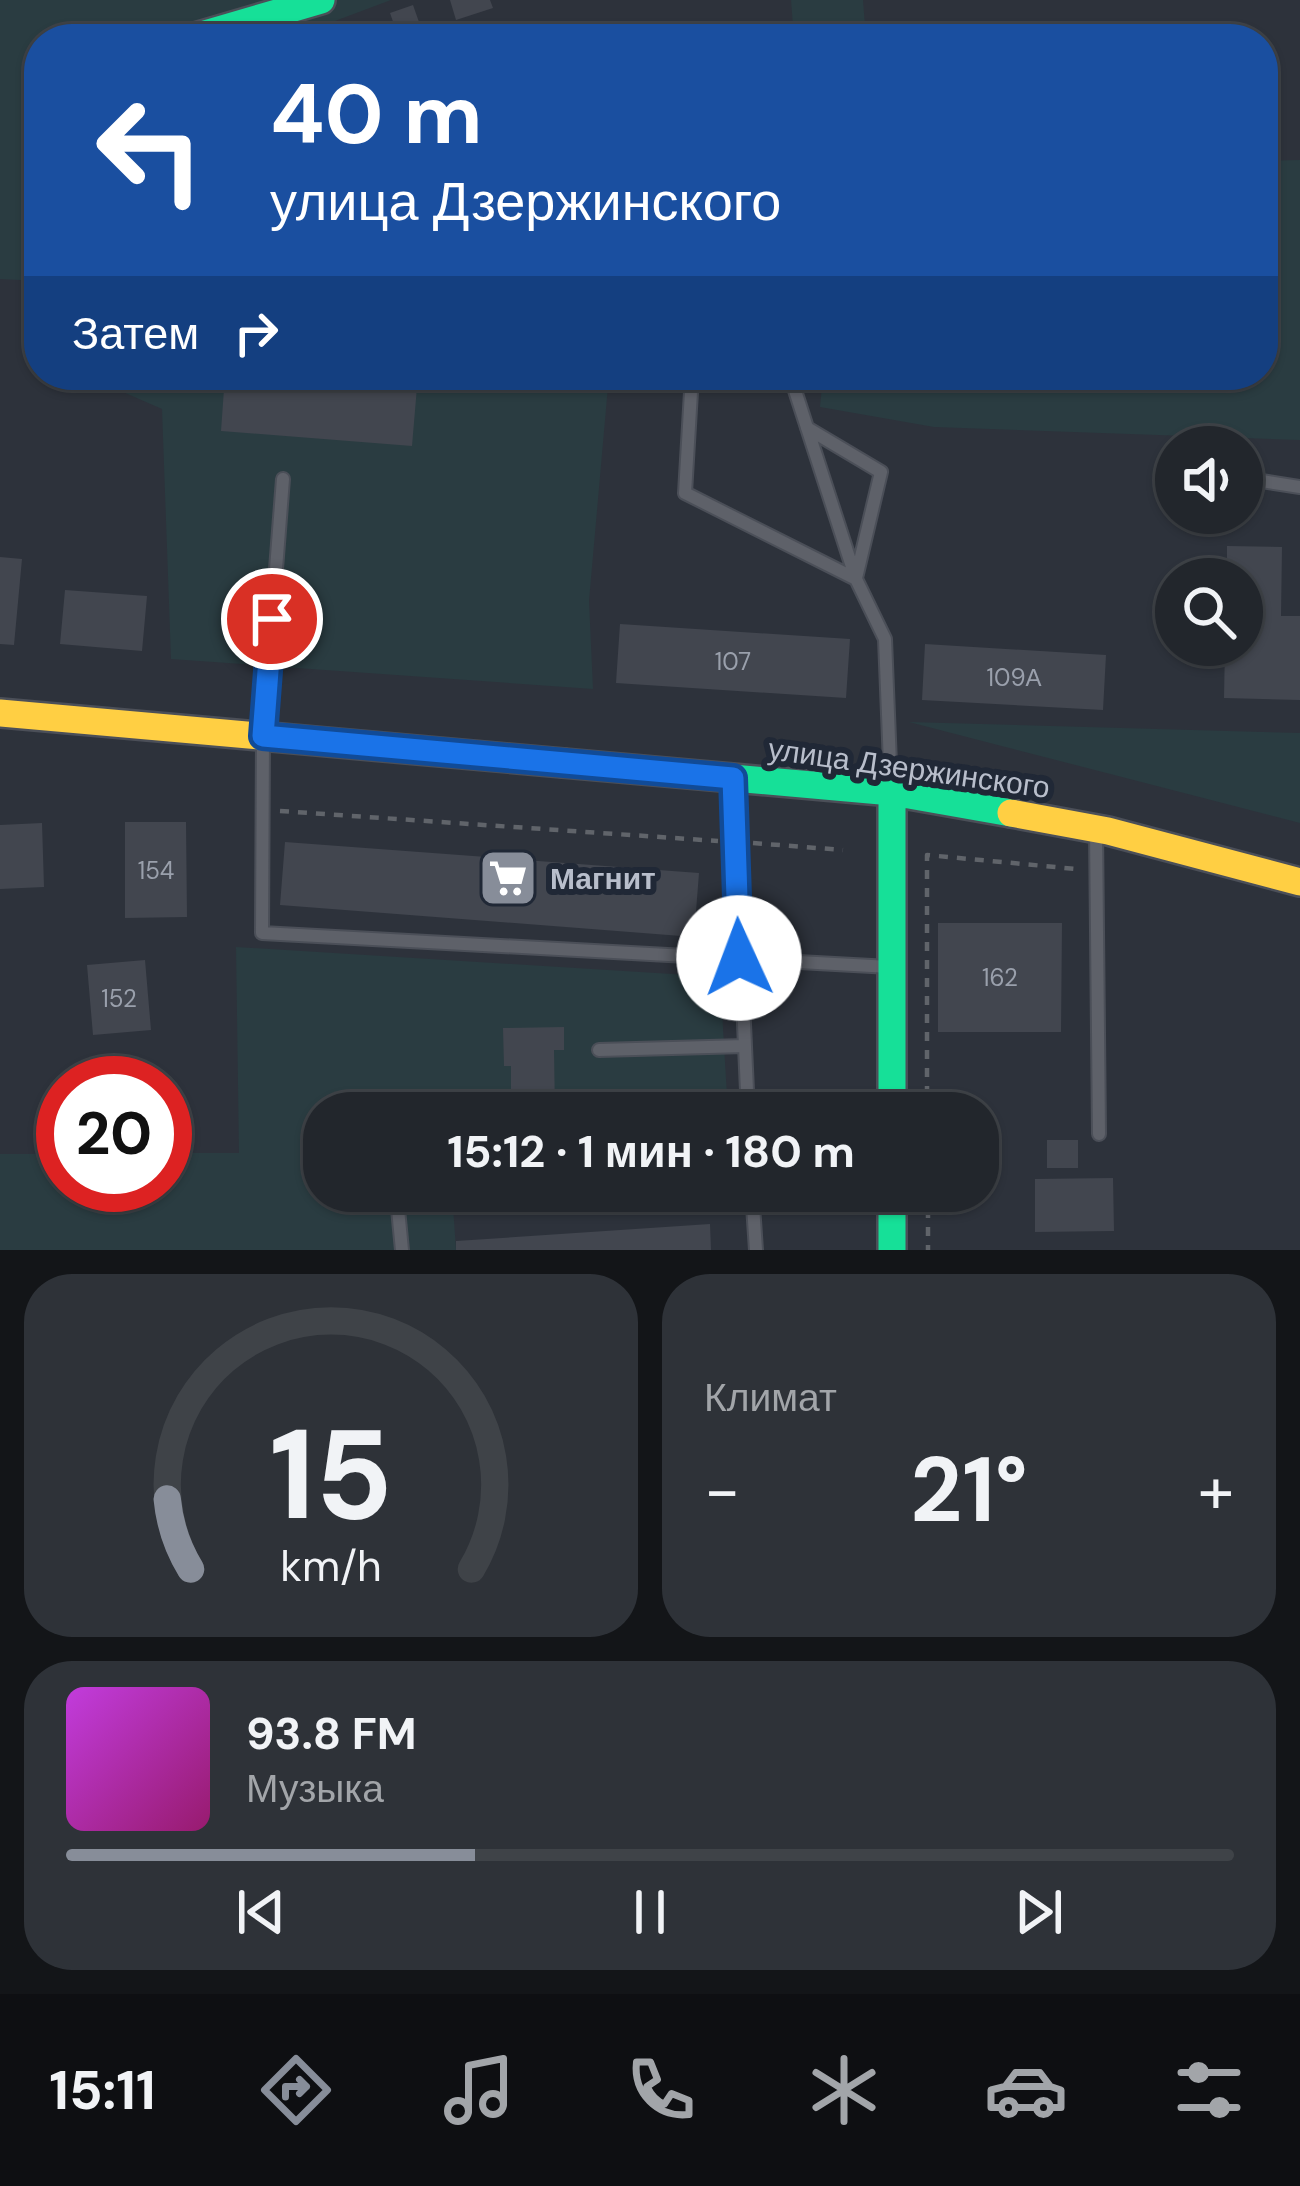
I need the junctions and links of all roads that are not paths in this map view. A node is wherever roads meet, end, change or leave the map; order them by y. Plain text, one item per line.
1 (321, 0) edge
2 (239, 24) edge
3 (691, 390) edge
4 (795, 390) edge
5 (807, 428) junction
6 (284, 479) dead end
7 (1263, 481) edge
8 (1300, 487) edge
9 (856, 579) junction
10 (0, 713) edge
11 (263, 736) junction
12 (733, 778) junction
13 (892, 793) junction
14 (1096, 829) junction
15 (1300, 882) edge
16 (739, 958) junction
17 (892, 967) junction
18 (745, 1046) junction
19 (599, 1049) dead end
20 (747, 1092) edge
21 (892, 1092) edge
22 (1099, 1134) dead end
23 (399, 1212) edge
24 (753, 1212) edge
25 (892, 1212) edge
26 (402, 1250) edge
27 (756, 1250) edge
28 (892, 1250) edge

1 - 2 main road
3 - 9 lane
4 - 5 lane
5 - 9 lane
5 - 9 lane
6 - 11 lane
7 - 8 lane
9 - 13 lane
10 - 11 main road, улица Дзержинского
11 - 12 main road, улица Дзержинского
11 - 16 lane
12 - 13 main road, улица Дзержинского
12 - 16 lane
13 - 14 main road, улица Дзержинского
13 - 17 main road
14 - 15 main road, улица Дзержинского
14 - 22 lane
16 - 17 lane
16 - 18 lane
17 - 21 main road
18 - 19 lane
18 - 20 lane
23 - 26 lane
24 - 27 lane
25 - 28 main road

